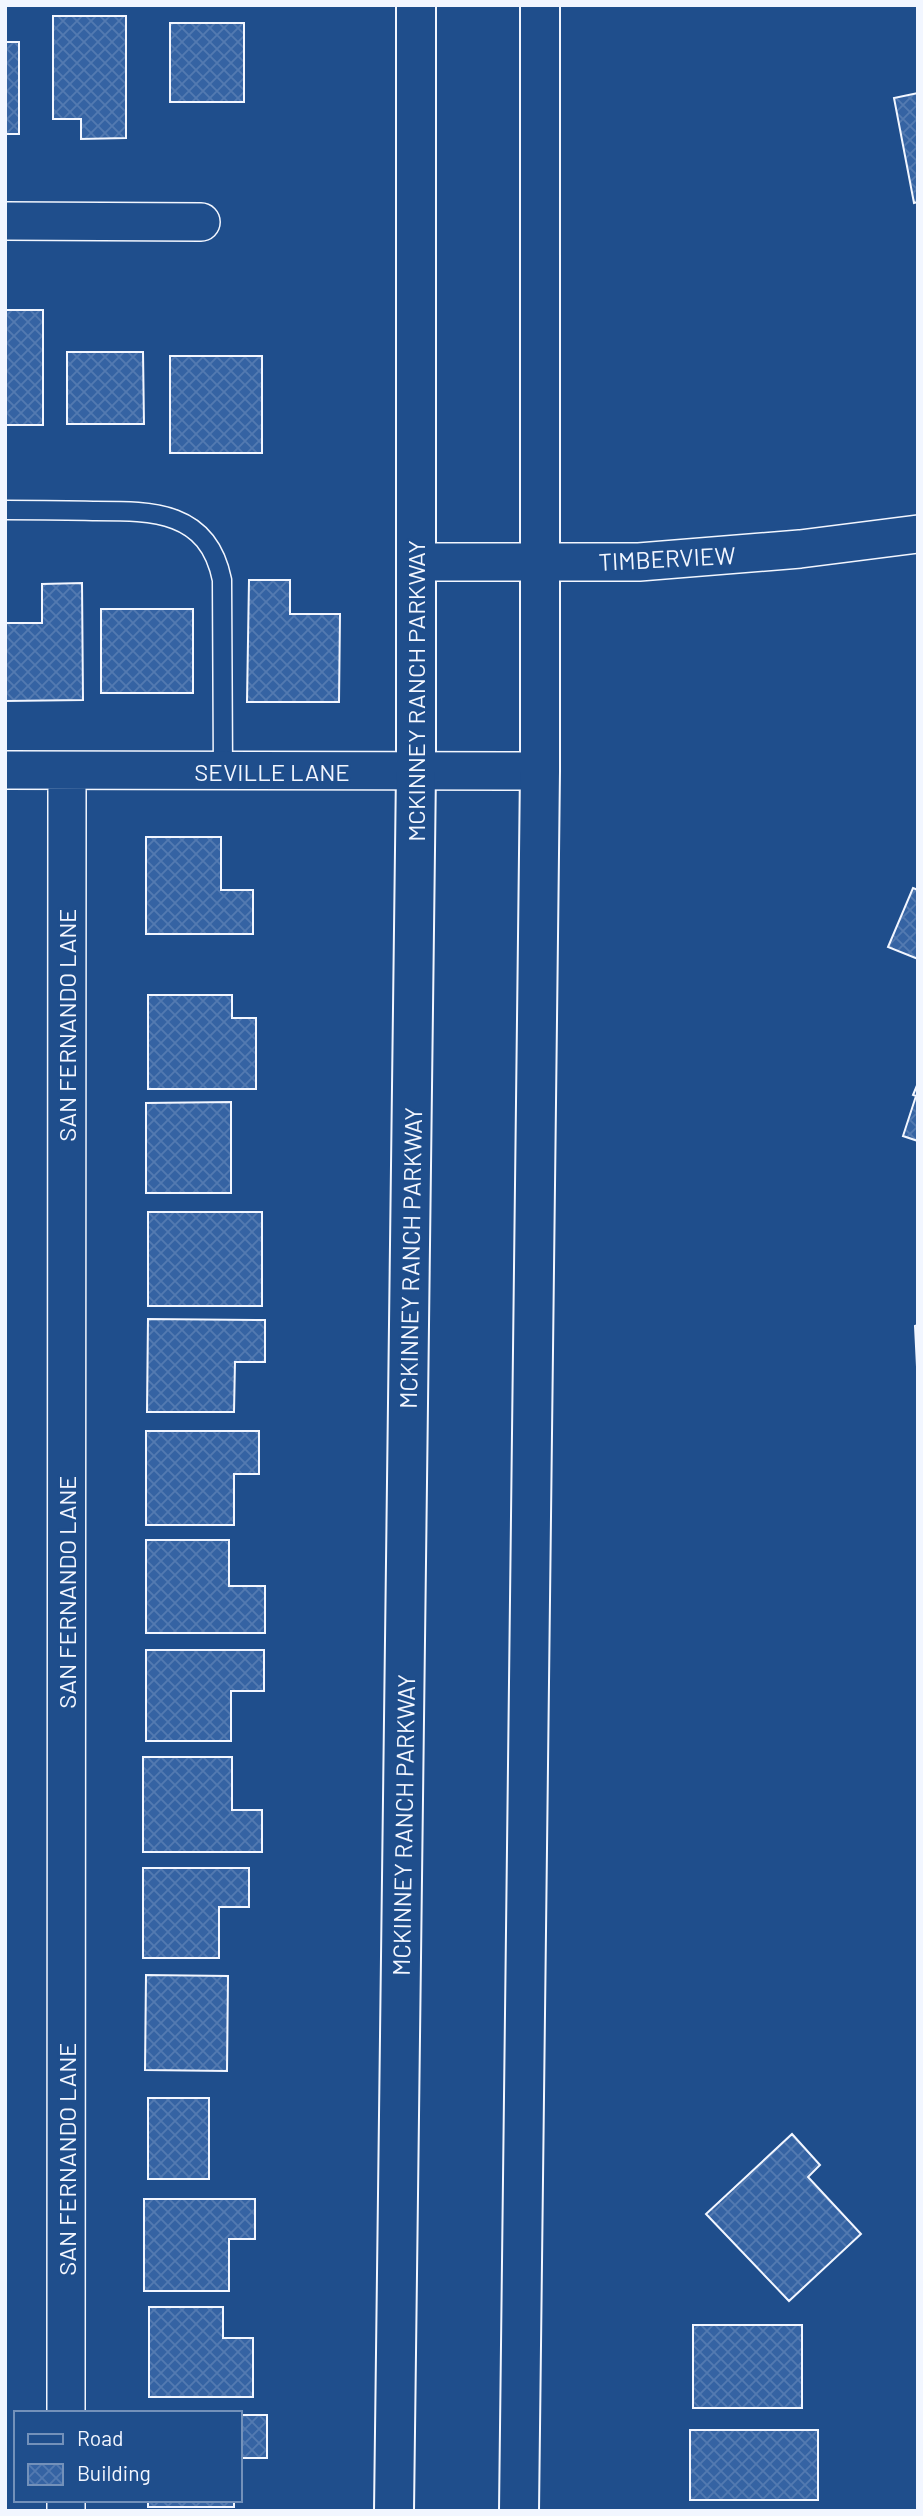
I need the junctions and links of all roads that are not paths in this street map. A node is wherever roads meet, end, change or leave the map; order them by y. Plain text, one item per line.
1 (416, 5) edge
2 (540, 5) edge
3 (5, 221) edge
4 (201, 222) dead end
5 (5, 510) edge
6 (918, 534) edge
7 (416, 562) junction
8 (540, 563) junction
9 (5, 770) edge
10 (67, 771) junction
11 (223, 771) junction
12 (416, 771) junction
13 (540, 771) junction
14 (66, 2411) edge
15 (394, 2511) edge
16 (519, 2511) edge

1 - 7 main road, MCKINNEY RANCH PARKWAY
2 - 8 main road
3 - 4 street
5 - 11 lane
6 - 8 street, TIMBERVIEW
7 - 8 street, TIMBERVIEW
7 - 12 main road, MCKINNEY RANCH PARKWAY
8 - 13 main road
9 - 10 street, SEVILLE LANE
10 - 11 street, SEVILLE LANE
10 - 14 street, SAN FERNANDO LANE
11 - 12 street, SEVILLE LANE
12 - 13 street, SEVILLE LANE
12 - 15 main road, MCKINNEY RANCH PARKWAY
13 - 16 main road

